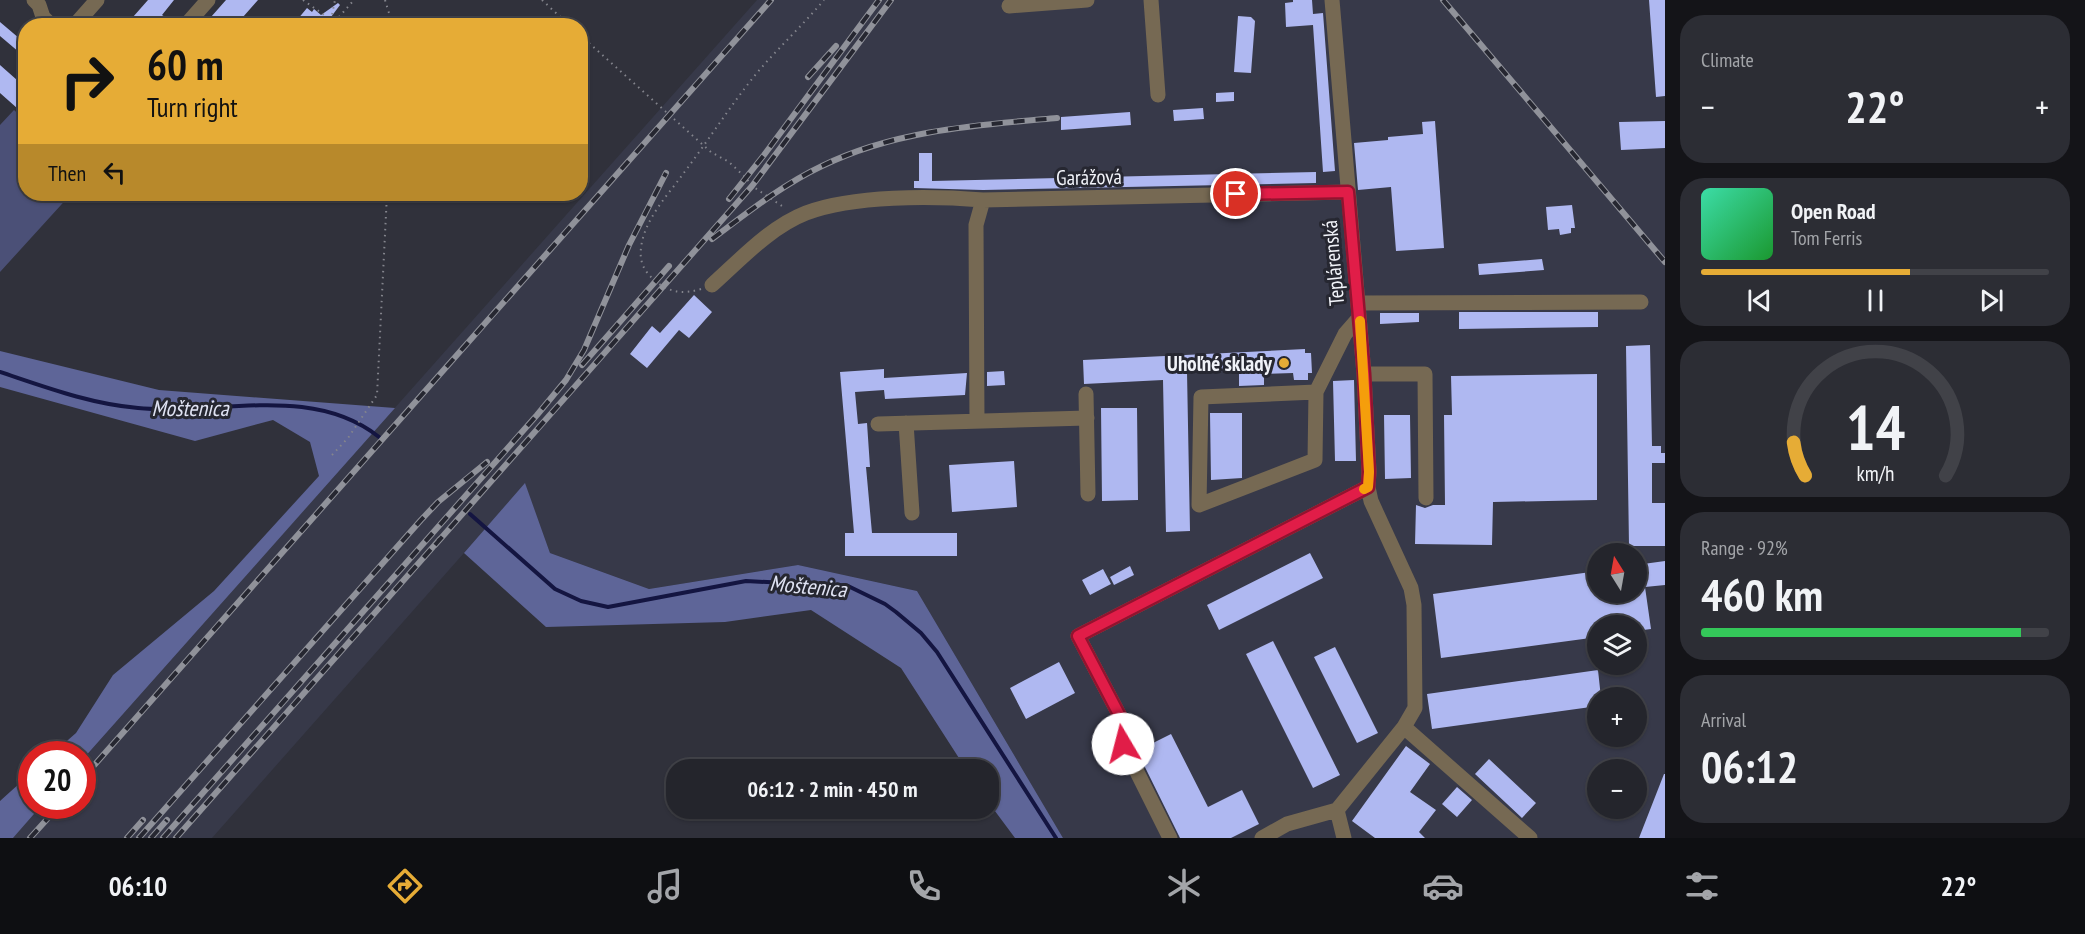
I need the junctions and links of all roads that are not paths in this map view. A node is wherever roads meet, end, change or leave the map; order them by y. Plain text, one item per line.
1 (34, 0) edge
2 (97, 0) edge
3 (208, 0) edge
4 (1087, 0) edge
5 (1151, 0) edge
6 (1332, 0) edge
7 (1010, 6) dead end
8 (43, 18) edge
9 (81, 18) edge
10 (192, 18) edge
11 (1158, 95) dead end
12 (1348, 192) junction
13 (983, 200) junction
14 (712, 285) road end
15 (1641, 302) dead end
16 (1359, 310) junction
17 (1364, 374) junction
18 (1316, 392) junction
19 (1086, 394) dead end
20 (1087, 418) junction
21 (977, 421) junction
22 (906, 423) junction
23 (878, 424) dead end
24 (1368, 487) junction
25 (1088, 494) dead end
26 (1426, 498) dead end
27 (912, 513) dead end
28 (1404, 727) junction
29 (1336, 810) junction
30 (1170, 838) edge
31 (1262, 838) edge
32 (1344, 838) edge
33 (1530, 838) edge

1 - 8 street
2 - 9 street
3 - 10 street
4 - 7 street
5 - 11 street
6 - 12 street, Teplárenská
12 - 13 street, Garážová
12 - 16 street, Teplárenská
13 - 14 street, Garážová
13 - 21 street
15 - 16 street
16 - 17 street, Teplárenská
16 - 18 street
17 - 24 street, Teplárenská
17 - 26 street
18 - 18 street
19 - 20 street
20 - 21 street
20 - 25 street
21 - 22 street
22 - 23 street
22 - 27 street
24 - 28 street, Teplárenská
24 - 30 street
28 - 29 street, Teplárenská
28 - 33 street
29 - 31 street
29 - 32 street

